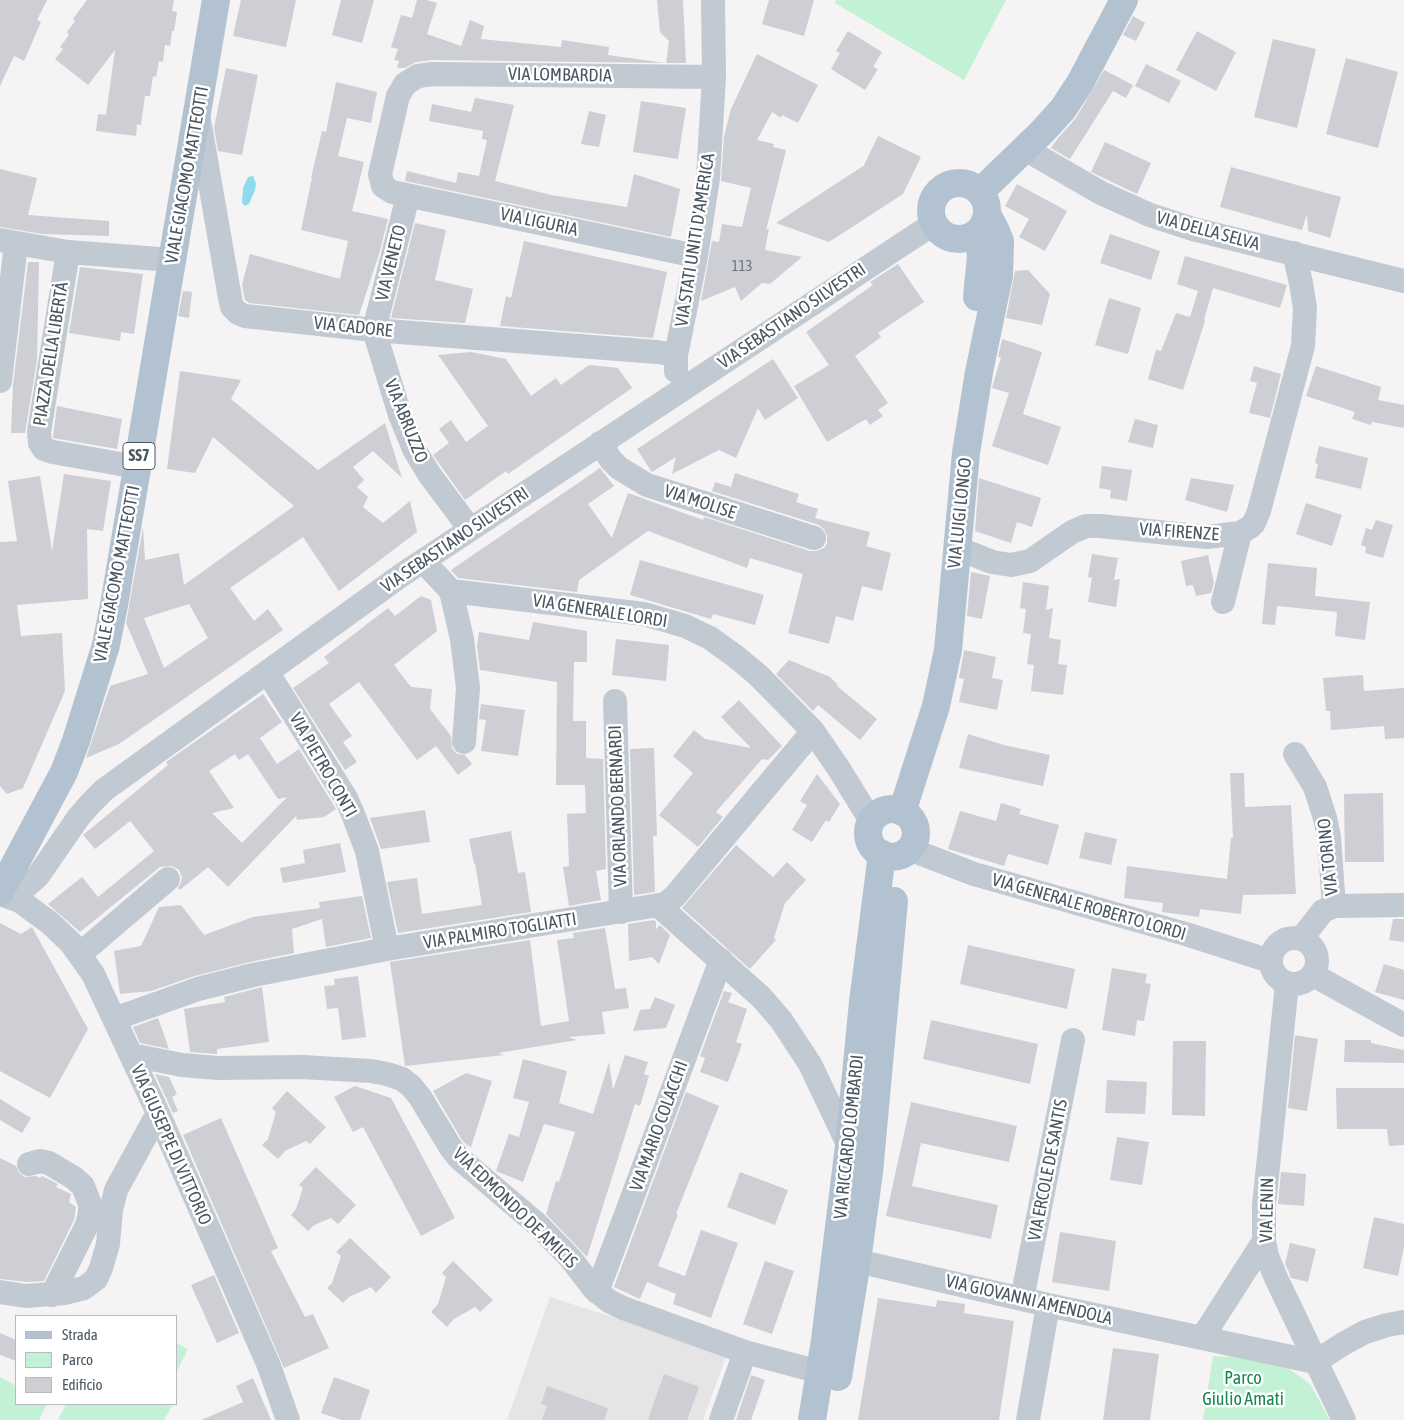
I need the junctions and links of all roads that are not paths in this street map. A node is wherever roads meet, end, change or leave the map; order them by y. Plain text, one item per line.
1 (216, 0) edge
2 (713, 0) edge
3 (1124, 0) edge
4 (714, 76) junction
5 (198, 111) junction
6 (1025, 149) junction
7 (383, 186) joint
8 (408, 196) junction
9 (982, 212) junction
10 (933, 224) junction
11 (8, 242) edge
12 (68, 252) junction
13 (1294, 254) junction
14 (696, 256) junction
15 (172, 260) junction
16 (1404, 281) edge
17 (374, 330) junction
18 (676, 355) junction
19 (0, 381) edge
20 (680, 390) junction
21 (600, 443) junction
22 (137, 467) junction
23 (470, 529) junction
24 (1240, 533) junction
25 (814, 538) dead end
26 (957, 548) junction
27 (423, 560) junction
28 (451, 591) junction
29 (1223, 602) dead end
30 (268, 672) junction
31 (615, 701) dead end
32 (813, 731) junction
33 (464, 742) dead end
34 (1296, 754) dead end
35 (887, 814) junction
36 (896, 853) junction
37 (168, 879) dead end
38 (4, 895) edge
39 (1404, 905) edge
40 (659, 906) junction
41 (1334, 906) junction
42 (621, 912) junction
43 (1301, 939) junction
44 (387, 949) junction
45 (80, 954) junction
46 (721, 960) junction
47 (1270, 961) junction
48 (1313, 975) junction
49 (1287, 984) junction
50 (114, 1019) junction
51 (1404, 1025) edge
52 (1073, 1040) dead end
53 (131, 1055) junction
54 (158, 1113) junction
55 (849, 1146) junction
56 (29, 1164) dead end
57 (1264, 1241) junction
58 (858, 1262) junction
59 (0, 1292) edge
60 (597, 1292) junction
61 (52, 1295) junction
62 (1022, 1299) junction
63 (1048, 1305) junction
64 (1404, 1322) edge
65 (1202, 1338) junction
66 (744, 1352) junction
67 (1315, 1362) junction
68 (820, 1372) junction
69 (288, 1420) edge
70 (721, 1420) edge
71 (812, 1420) edge
72 (830, 1420) edge
73 (1028, 1420) edge
74 (1344, 1420) edge

1 - 5 main road, VIALE GIACOMO MATTEOTTI / SS7
2 - 4 street, VIA STATI UNITI D'AMERICA
3 - 6 main road
4 - 7 street, VIA LOMBARDIA
4 - 14 street, VIA STATI UNITI D'AMERICA
5 - 15 main road, VIALE GIACOMO MATTEOTTI / SS7
5 - 17 street, VIA CADORE
6 - 9 main road
6 - 13 street, VIA DELLA SELVA
7 - 8 street, VIA LIGURIA
8 - 14 street, VIA LIGURIA
8 - 17 street, VIA VENETO
9 - 10 main road
9 - 10 main road
9 - 26 main road, VIA LUIGI LONGO
9 - 35 main road, VIA LUIGI LONGO
10 - 20 street, VIA SEBASTIANO SILVESTRI
11 - 12 street
11 - 19 street
12 - 15 street
12 - 22 street, PIAZZA DELLA LIBERTÀ
13 - 16 street, VIA DELLA SELVA
13 - 24 street, VIA FIRENZE
14 - 18 street, VIA STATI UNITI D'AMERICA
15 - 22 main road, VIALE GIACOMO MATTEOTTI / SS7
17 - 18 street, VIA CADORE
17 - 23 street, VIA ABRUZZO
18 - 20 street, VIA STATI UNITI D'AMERICA
20 - 21 street, VIA SEBASTIANO SILVESTRI
21 - 23 street, VIA SEBASTIANO SILVESTRI
21 - 25 street, VIA MOLISE
22 - 38 main road, VIALE GIACOMO MATTEOTTI / SS7
23 - 27 street, VIA SEBASTIANO SILVESTRI
24 - 26 street, VIA FIRENZE
24 - 29 street
26 - 35 main road, VIA LUIGI LONGO
27 - 28 street
27 - 30 street, VIA SEBASTIANO SILVESTRI
28 - 32 street, VIA GENERALE LORDI
28 - 33 street
30 - 38 street, VIA SEBASTIANO SILVESTRI
30 - 44 street, VIA PIETRO CONTI
31 - 42 street, VIA ORLANDO BERNARDI
32 - 35 street, VIA GENERALE LORDI
32 - 40 street, VIA PALMIRO TOGLIATTI
34 - 41 street, VIA TORINO
35 - 36 main road
35 - 36 main road
36 - 47 street, VIA GENERALE ROBERTO LORDI
36 - 55 main road, VIA RICCARDO LOMBARDI
36 - 58 main road, VIA RICCARDO LOMBARDI
37 - 45 street
38 - 45 street, VIA GIUSEPPE DI VITTORIO
39 - 41 street
40 - 42 street, VIA PALMIRO TOGLIATTI
40 - 46 street
41 - 43 street
42 - 44 street, VIA PALMIRO TOGLIATTI
43 - 47 street
43 - 48 street
44 - 50 street, VIA PALMIRO TOGLIATTI
45 - 50 street, VIA GIUSEPPE DI VITTORIO
46 - 55 street
46 - 60 street, VIA MARIO COLACCHI
47 - 49 street
48 - 49 street
48 - 51 street
49 - 57 street, VIA LENIN
50 - 53 street, VIA GIUSEPPE DI VITTORIO
52 - 62 street, VIA ERCOLE DE SANTIS
53 - 54 street, VIA GIUSEPPE DI VITTORIO
53 - 60 street, VIA EDMONDO DE AMICIS
54 - 61 street
54 - 69 street, VIA GIUSEPPE DI VITTORIO
55 - 68 main road, VIA RICCARDO LOMBARDI
56 - 61 street
57 - 65 street
57 - 67 street, VIA LENIN
58 - 62 street, VIA GIOVANNI AMENDOLA
58 - 72 main road, VIA RICCARDO LOMBARDI
59 - 61 street
60 - 66 street, VIA EDMONDO DE AMICIS
62 - 63 street, VIA GIOVANNI AMENDOLA
63 - 65 street, VIA GIOVANNI AMENDOLA
63 - 73 street
64 - 67 street
65 - 67 street, VIA GIOVANNI AMENDOLA
66 - 68 street, VIA EDMONDO DE AMICIS
66 - 70 street
67 - 74 street, VIA LENIN
68 - 71 main road, VIA RICCARDO LOMBARDI

